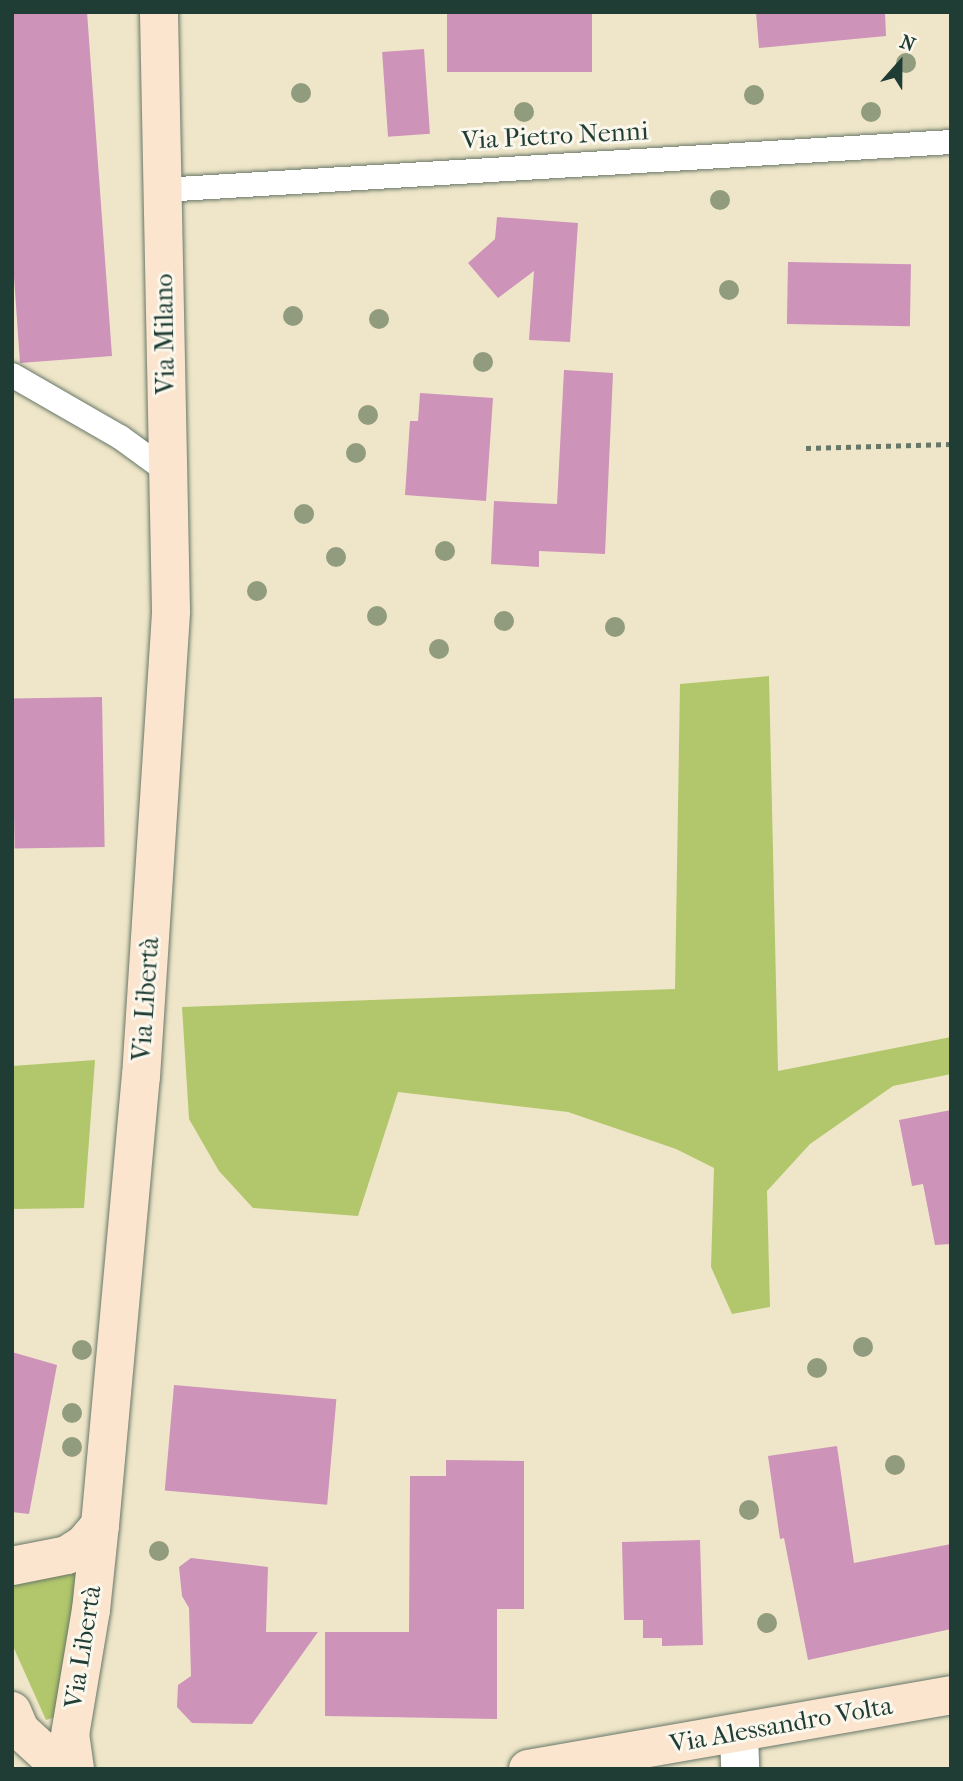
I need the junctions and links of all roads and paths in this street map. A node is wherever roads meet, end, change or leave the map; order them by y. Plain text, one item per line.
1 (159, 12) edge
2 (951, 142) edge
3 (162, 190) junction
4 (12, 375) edge
5 (951, 444) edge
6 (806, 448) dead end
7 (168, 472) junction
8 (100, 1525) junction
9 (12, 1566) edge
10 (951, 1695) edge
11 (12, 1712) edge
12 (740, 1751) edge
13 (12, 1764) edge
14 (66, 1767) edge
15 (528, 1769) edge

1 - 3 street, Via Milano
2 - 3 lane, Via Pietro Nenni
3 - 7 street, Via Milano
4 - 7 lane
5 - 6 path
7 - 8 street, Via Libertà
8 - 9 street, Via Libertà
8 - 14 street, Via Libertà
10 - 12 street, Via Alessandro Volta
11 - 14 street
12 - 15 street, Via Alessandro Volta
13 - 14 street

